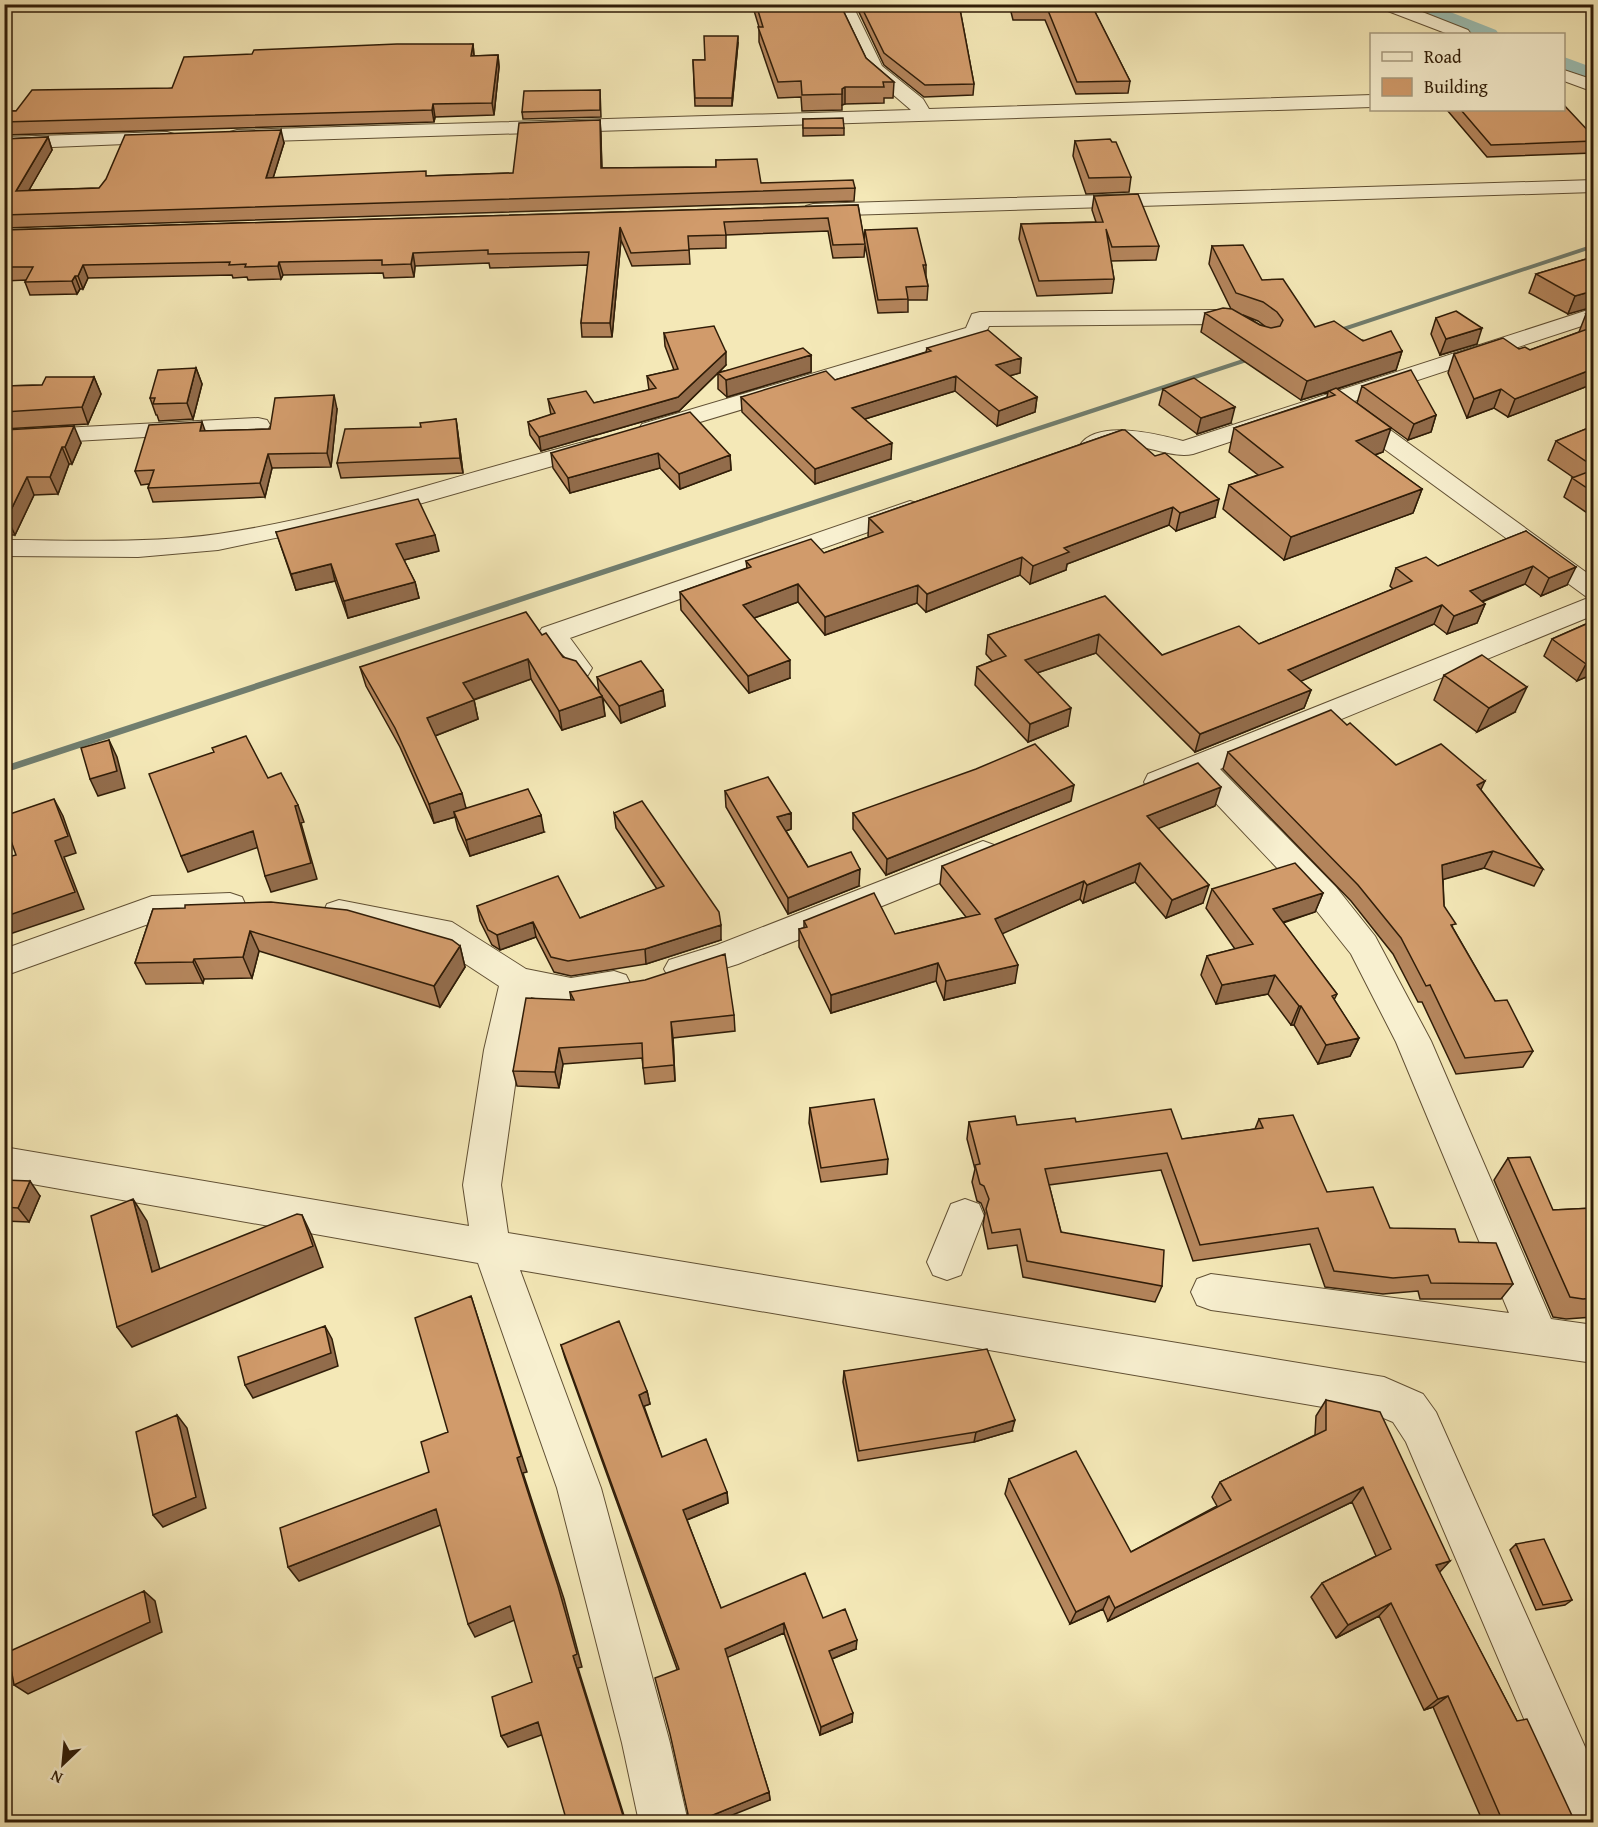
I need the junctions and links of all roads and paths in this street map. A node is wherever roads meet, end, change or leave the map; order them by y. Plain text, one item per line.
1 (843, 4) edge
2 (1386, 4) edge
3 (1459, 33) edge
4 (1565, 76) edge
5 (1593, 87) edge
6 (1593, 95) edge
7 (1565, 96) edge
8 (1370, 101) edge
9 (924, 115) junction
10 (219, 137) edge
11 (184, 138) edge
12 (4, 143) edge
13 (1593, 186) edge
14 (793, 211) edge
15 (1593, 315) edge
16 (1265, 339) edge
17 (1335, 401) junction
18 (258, 425) dead end
19 (4, 438) edge
20 (1071, 452) edge
21 (935, 500) edge
22 (4, 548) edge
23 (1593, 591) edge
24 (1593, 605) edge
25 (578, 668) edge
26 (1199, 766) junction
27 (1133, 793) edge
28 (1012, 841) edge
29 (261, 907) edge
30 (306, 910) edge
31 (4, 963) edge
32 (517, 981) junction
33 (4, 1163) edge
34 (965, 1216) dead end
35 (491, 1246) junction
36 (947, 1262) dead end
37 (1211, 1292) dead end
38 (1538, 1335) junction
39 (1593, 1344) edge
40 (663, 1822) edge
41 (1593, 1822) edge

1 - 9 street
2 - 3 street
4 - 5 street
6 - 7 street
8 - 9 street
9 - 10 street
11 - 12 street
13 - 14 street
15 - 17 street
16 - 22 street
17 - 20 street
17 - 23 street
18 - 19 street
21 - 25 street
24 - 26 street
26 - 27 street
26 - 38 street
28 - 32 street
29 - 31 street
30 - 32 street
32 - 35 street
33 - 35 street
34 - 36 street
35 - 40 street
35 - 41 street
37 - 38 street
38 - 39 street

